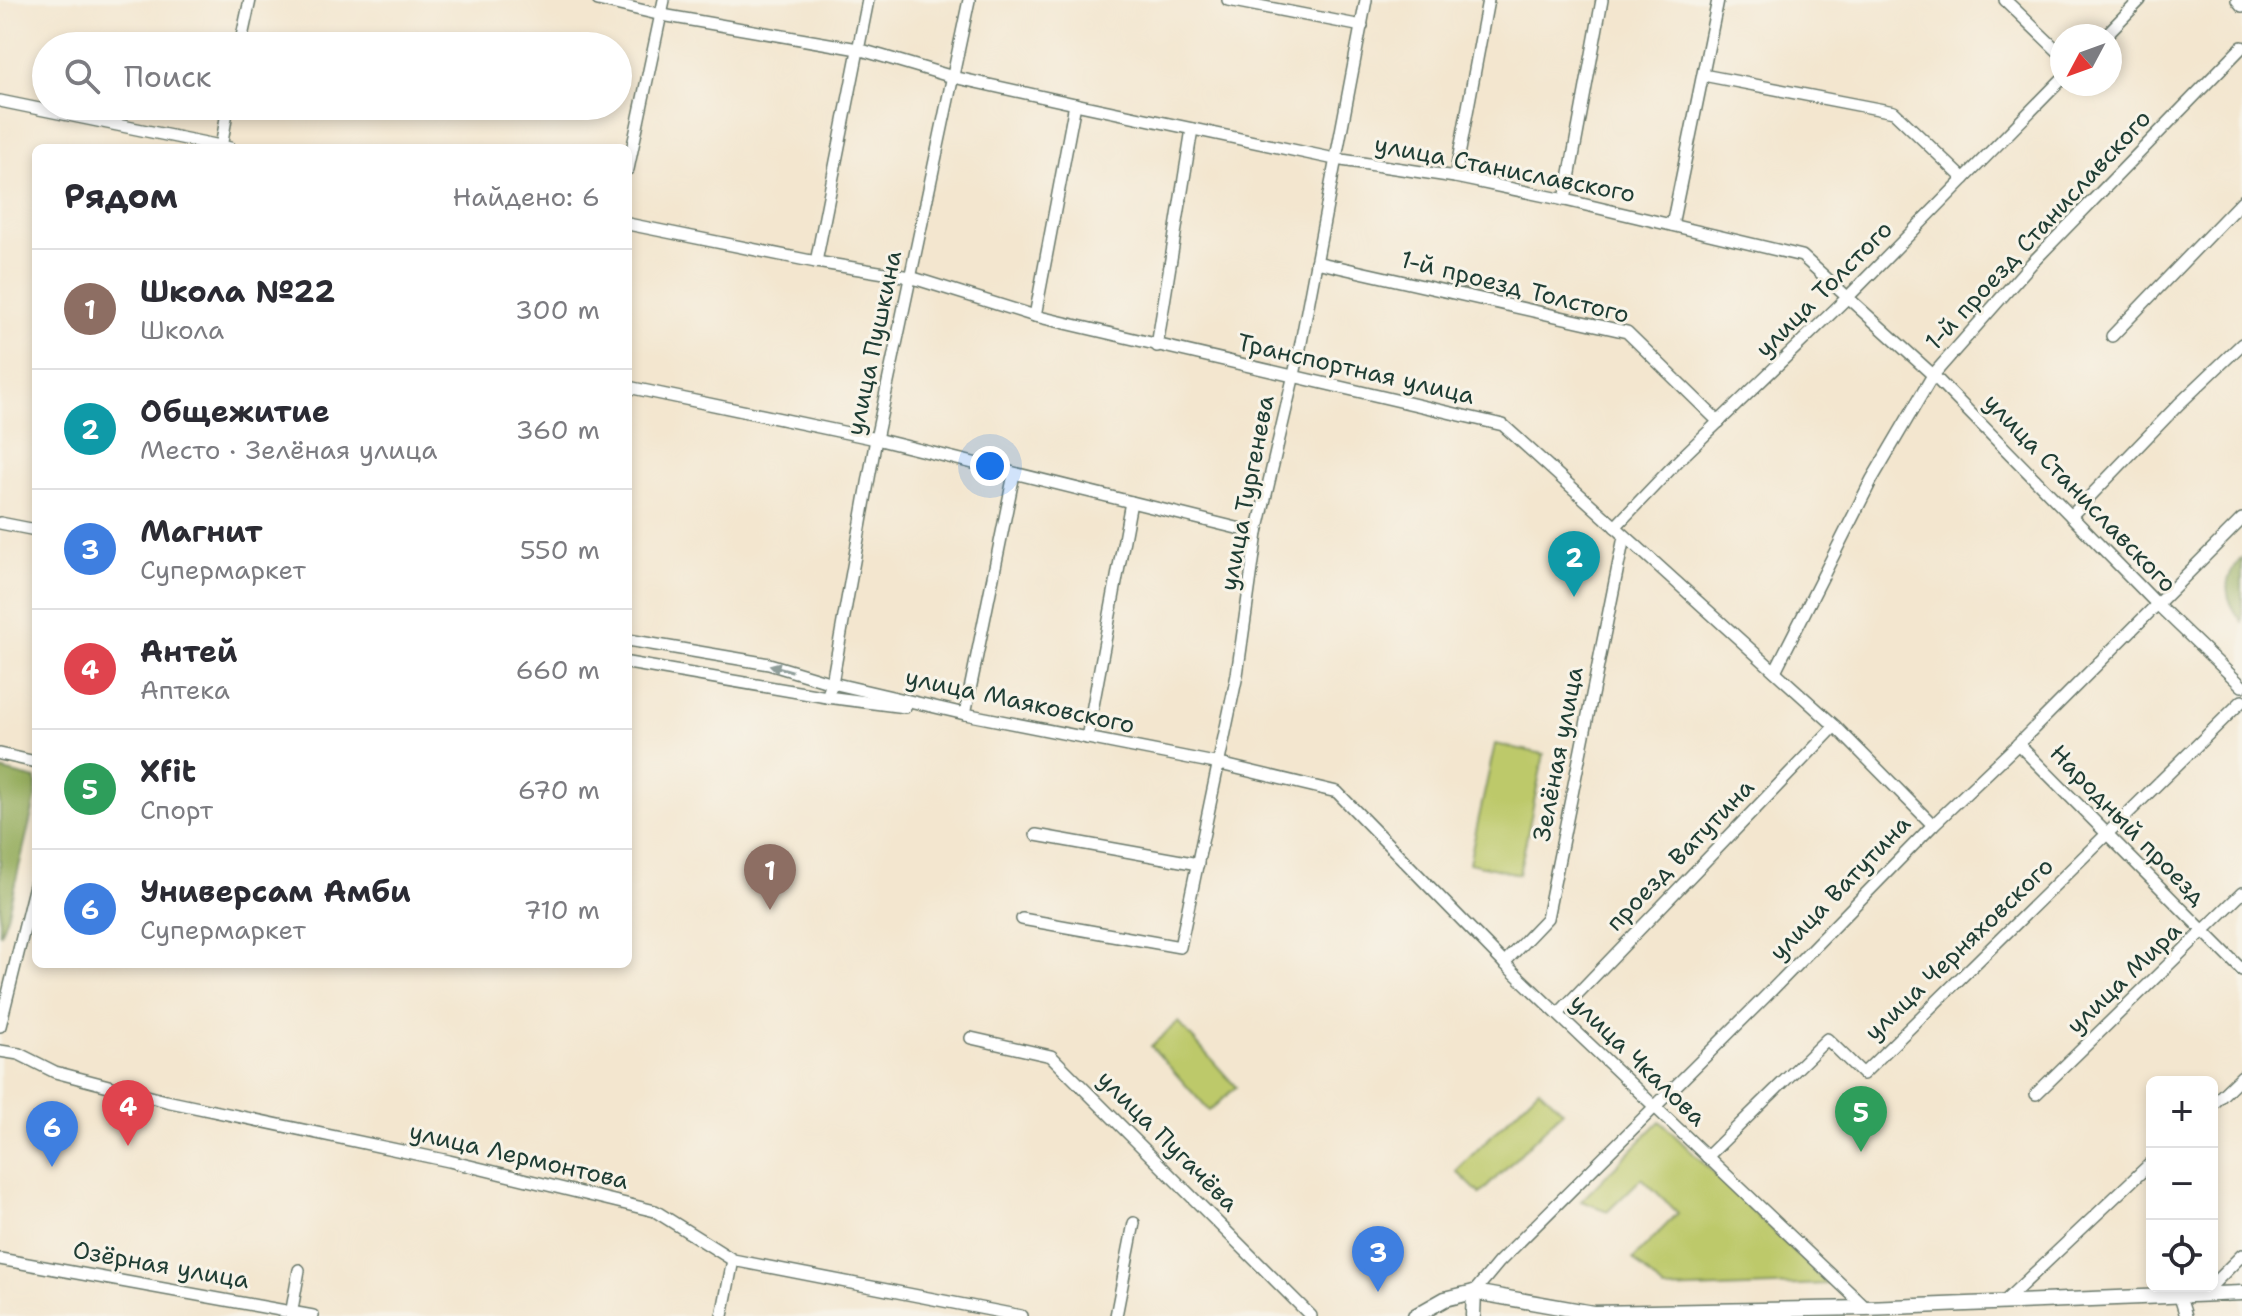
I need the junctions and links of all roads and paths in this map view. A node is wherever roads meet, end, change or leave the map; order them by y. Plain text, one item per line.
1 (250, 0) edge
2 (598, 0) edge
3 (664, 0) edge
4 (868, 0) edge
5 (969, 0) edge
6 (1228, 0) edge
7 (1366, 0) edge
8 (1488, 0) edge
9 (1602, 0) edge
10 (1718, 0) edge
11 (2005, 0) edge
12 (2140, 0) edge
13 (2237, 0) edge
14 (2242, 6) edge
15 (662, 15) junction
16 (2117, 24) edge
17 (1362, 26) junction
18 (243, 32) edge
19 (2050, 43) edge
20 (2242, 47) edge
21 (858, 49) junction
22 (1703, 75) junction
23 (953, 77) junction
24 (2050, 91) edge
25 (0, 101) edge
26 (1075, 104) junction
27 (32, 108) edge
28 (93, 120) edge
29 (227, 120) edge
30 (1192, 129) junction
31 (209, 144) edge
32 (224, 144) edge
33 (632, 151) edge
34 (1335, 159) junction
35 (1455, 177) junction
36 (1964, 179) junction
37 (1565, 200) junction
38 (2242, 201) edge
39 (632, 225) edge
40 (1672, 225) junction
41 (816, 262) junction
42 (1316, 262) junction
43 (910, 277) junction
44 (1848, 297) junction
45 (1035, 316) junction
46 (2112, 336) dead end
47 (2242, 344) edge
48 (1157, 346) junction
49 (1933, 375) junction
50 (1293, 378) junction
51 (632, 388) edge
52 (1719, 422) junction
53 (876, 439) junction
54 (1014, 474) junction
55 (1131, 502) junction
56 (2071, 516) junction
57 (2242, 519) edge
58 (0, 523) edge
59 (1615, 527) junction
60 (32, 529) edge
61 (1257, 533) junction
62 (1624, 537) junction
63 (2157, 604) junction
64 (632, 641) edge
65 (632, 664) edge
66 (1775, 671) junction
67 (832, 683) junction
68 (2242, 686) edge
69 (827, 697) junction
70 (2242, 701) edge
71 (965, 714) junction
72 (1835, 726) junction
73 (1087, 738) junction
74 (2018, 744) junction
75 (0, 754) edge
76 (32, 761) edge
77 (1220, 764) junction
78 (1933, 825) junction
79 (1036, 835) dead end
80 (2107, 835) junction
81 (1383, 840) joint
82 (1198, 864) junction
83 (2242, 893) edge
84 (32, 897) edge
85 (1022, 919) dead end
86 (2203, 932) junction
87 (1504, 963) junction
88 (2242, 970) edge
89 (1558, 1014) junction
90 (0, 1026) edge
91 (971, 1038) dead end
92 (0, 1051) edge
93 (2242, 1076) edge
94 (2036, 1094) dead end
95 (2218, 1099) edge
96 (1654, 1107) junction
97 (1707, 1157) junction
98 (2146, 1168) edge
99 (1134, 1223) dead end
100 (2242, 1255) edge
101 (0, 1259) edge
102 (733, 1260) junction
103 (299, 1270) dead end
104 (2218, 1278) edge
105 (2218, 1289) edge
106 (1474, 1292) junction
107 (2189, 1292) edge
108 (2242, 1293) edge
109 (2179, 1294) junction
110 (2004, 1302) junction
111 (1866, 1308) junction
112 (1893, 1312) edge
113 (291, 1314) edge
114 (1587, 1315) edge
115 (313, 1316) edge
116 (722, 1316) edge
117 (1021, 1316) edge
118 (1116, 1316) edge
119 (1311, 1316) edge
120 (1415, 1316) edge
121 (1473, 1316) edge
122 (2186, 1316) edge

1 - 18 street
2 - 15 street, улица Станиславского
3 - 15 street
4 - 21 street
5 - 23 street, улица Пушкина
6 - 17 street
7 - 17 street, улица Тургенева
8 - 35 street
9 - 37 street
10 - 22 street
11 - 19 street
12 - 16 street
13 - 14 street
15 - 21 street, улица Станиславского
15 - 33 street
17 - 34 street, улица Тургенева
20 - 49 street, 1-й проезд Станиславского
21 - 23 street, улица Станиславского
21 - 41 street
22 - 36 street
22 - 40 street
23 - 26 street, улица Станиславского
23 - 43 street, улица Пушкина
24 - 36 street, улица Толстого
25 - 27 street
26 - 30 street, улица Станиславского
26 - 45 street
28 - 31 street
29 - 32 street
30 - 34 street, улица Станиславского
30 - 48 street
34 - 35 street, улица Станиславского
34 - 42 street, улица Тургенева
35 - 37 street, улица Станиславского
36 - 44 street, улица Толстого
37 - 40 street, улица Станиславского
38 - 46 street
39 - 41 street, Транспортная улица
40 - 44 street, улица Станиславского
41 - 43 street, Транспортная улица
42 - 50 street, улица Тургенева
42 - 52 street, 1-й проезд Толстого
43 - 45 street, Транспортная улица
43 - 53 street, улица Пушкина
44 - 49 street, улица Станиславского
44 - 52 street, улица Толстого
45 - 48 street, Транспортная улица
47 - 56 street
48 - 50 street, Транспортная улица
49 - 56 street, улица Станиславского
49 - 66 street, 1-й проезд Станиславского
50 - 59 street, Транспортная улица
50 - 61 street, улица Тургенева
51 - 53 street
52 - 59 street, улица Толстого
53 - 54 street
53 - 67 street, улица Пушкина
54 - 55 street
54 - 71 street
55 - 61 street
55 - 73 street
56 - 63 street, улица Станиславского
57 - 63 street, улица Ватутина
58 - 60 street
59 - 62 street, Транспортная улица
61 - 77 street, улица Тургенева
62 - 66 street, Транспортная улица
62 - 87 street, Зелёная улица
63 - 68 street, улица Станиславского
63 - 74 street, улица Ватутина
67 -> 64 street, улица Маяковского
65 - 69 street, улица Маяковского
66 - 72 street, Транспортная улица
67 - 69 street, улица Пушкина
67 - 71 street, улица Маяковского
69 - 71 street, улица Маяковского
70 - 80 street, улица Черняховского
71 - 73 street, улица Маяковского
72 - 78 street, Транспортная улица
72 - 89 street, проезд Ватутина
73 - 77 street, улица Маяковского
74 - 78 street, улица Ватутина
74 - 80 street, Народный проезд
75 - 76 street
77 - 81 street, улица Маяковского
77 - 82 street, улица Тургенева
78 - 96 street, улица Ватутина
79 - 82 street
80 - 86 street, Народный проезд
80 - 97 street, улица Черняховского
81 - 87 street, улица Чкалова
82 - 85 street, улица Тургенева
83 - 86 street, улица Мира
84 - 90 street
86 - 88 street, Народный проезд
86 - 94 street, улица Мира
87 - 89 street, улица Чкалова
89 - 96 street, улица Чкалова
91 - 119 street, улица Пугачёва
92 - 102 street, улица Лермонтова
93 - 95 street
96 - 97 street, улица Чкалова
96 - 106 street, улица Ватутина
97 - 111 street, улица Чкалова
98 - 110 street
99 - 118 street
100 - 104 street
101 - 113 street, Озёрная улица
102 - 116 street
102 - 117 street, улица Лермонтова
103 - 113 street
105 - 108 main road
106 - 114 main road
106 - 120 main road
106 - 121 main road
107 - 109 main road
109 - 110 main road
109 - 122 street
110 - 112 main road
111 - 112 main road
111 - 114 main road
113 - 115 street, Озёрная улица

